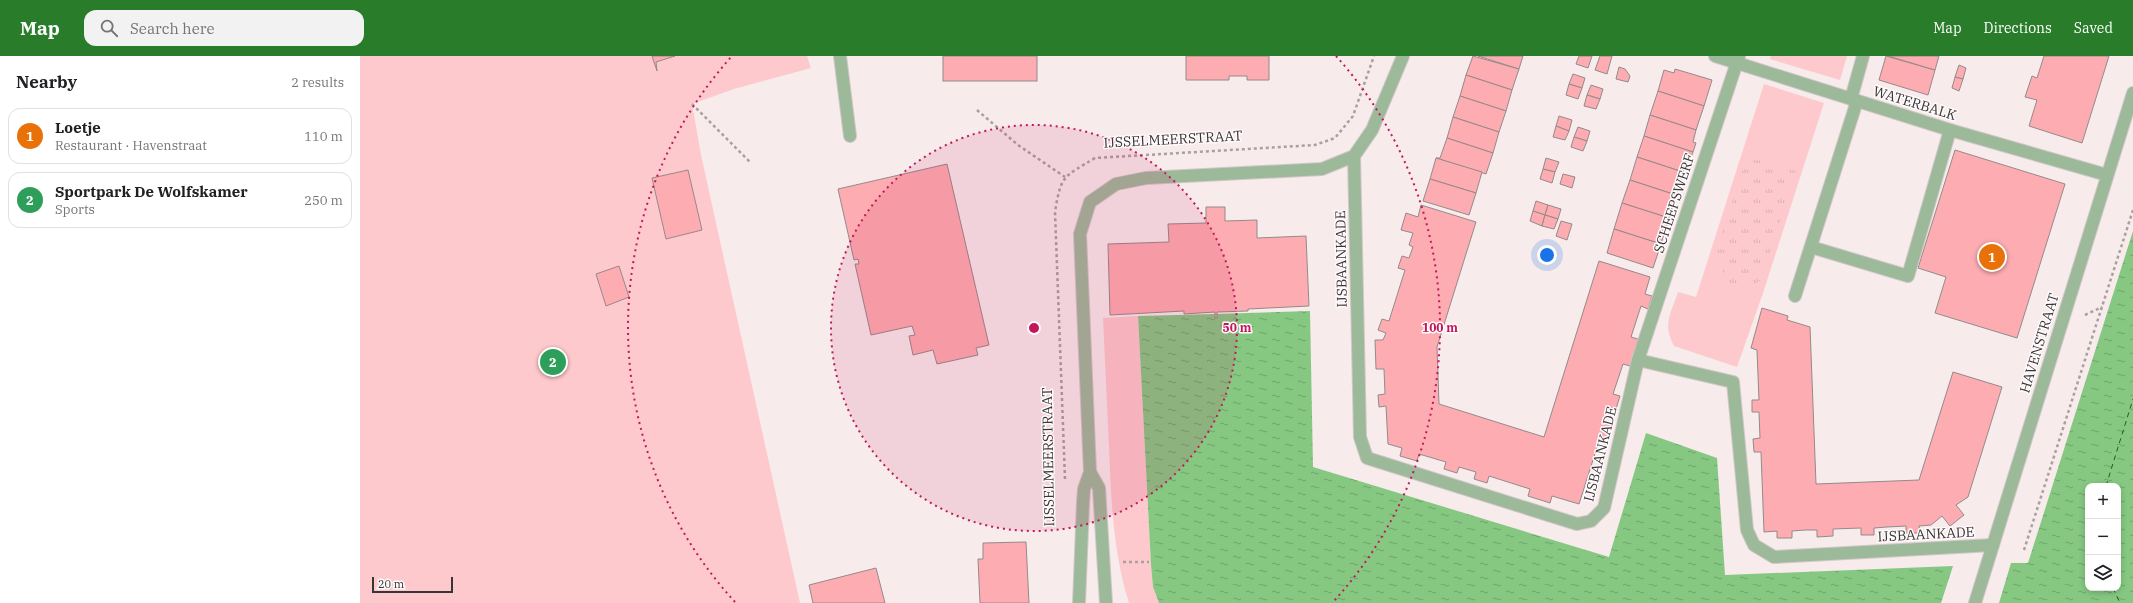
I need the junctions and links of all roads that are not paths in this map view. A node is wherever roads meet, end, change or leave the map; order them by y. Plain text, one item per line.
1 (840, 56) edge
2 (1403, 56) edge
3 (1714, 56) edge
4 (1863, 56) edge
5 (1738, 60) edge
6 (2133, 93) edge
7 (1854, 100) junction
8 (1950, 130) junction
9 (850, 136) dead end
10 (1354, 156) junction
11 (2107, 175) junction
12 (1812, 247) junction
13 (1795, 296) dead end
14 (1638, 360) junction
15 (1090, 472) junction
16 (1993, 545) junction
17 (1079, 603) edge
18 (1106, 603) edge
19 (1975, 603) edge

1 - 9 street
2 - 10 street
3 - 5 street, WATERBALK
4 - 7 street
5 - 7 street, WATERBALK
5 - 14 street, SCHEEPSWERF
6 - 11 street, HAVENSTRAAT
7 - 8 street, WATERBALK
7 - 12 street
8 - 11 street, WATERBALK
8 - 12 street
10 - 14 street, IJSBAANKADE
10 - 15 street
11 - 16 street, HAVENSTRAAT
12 - 13 street
14 - 16 street, IJSBAANKADE
15 - 17 street
15 - 18 street
16 - 19 street, HAVENSTRAAT

